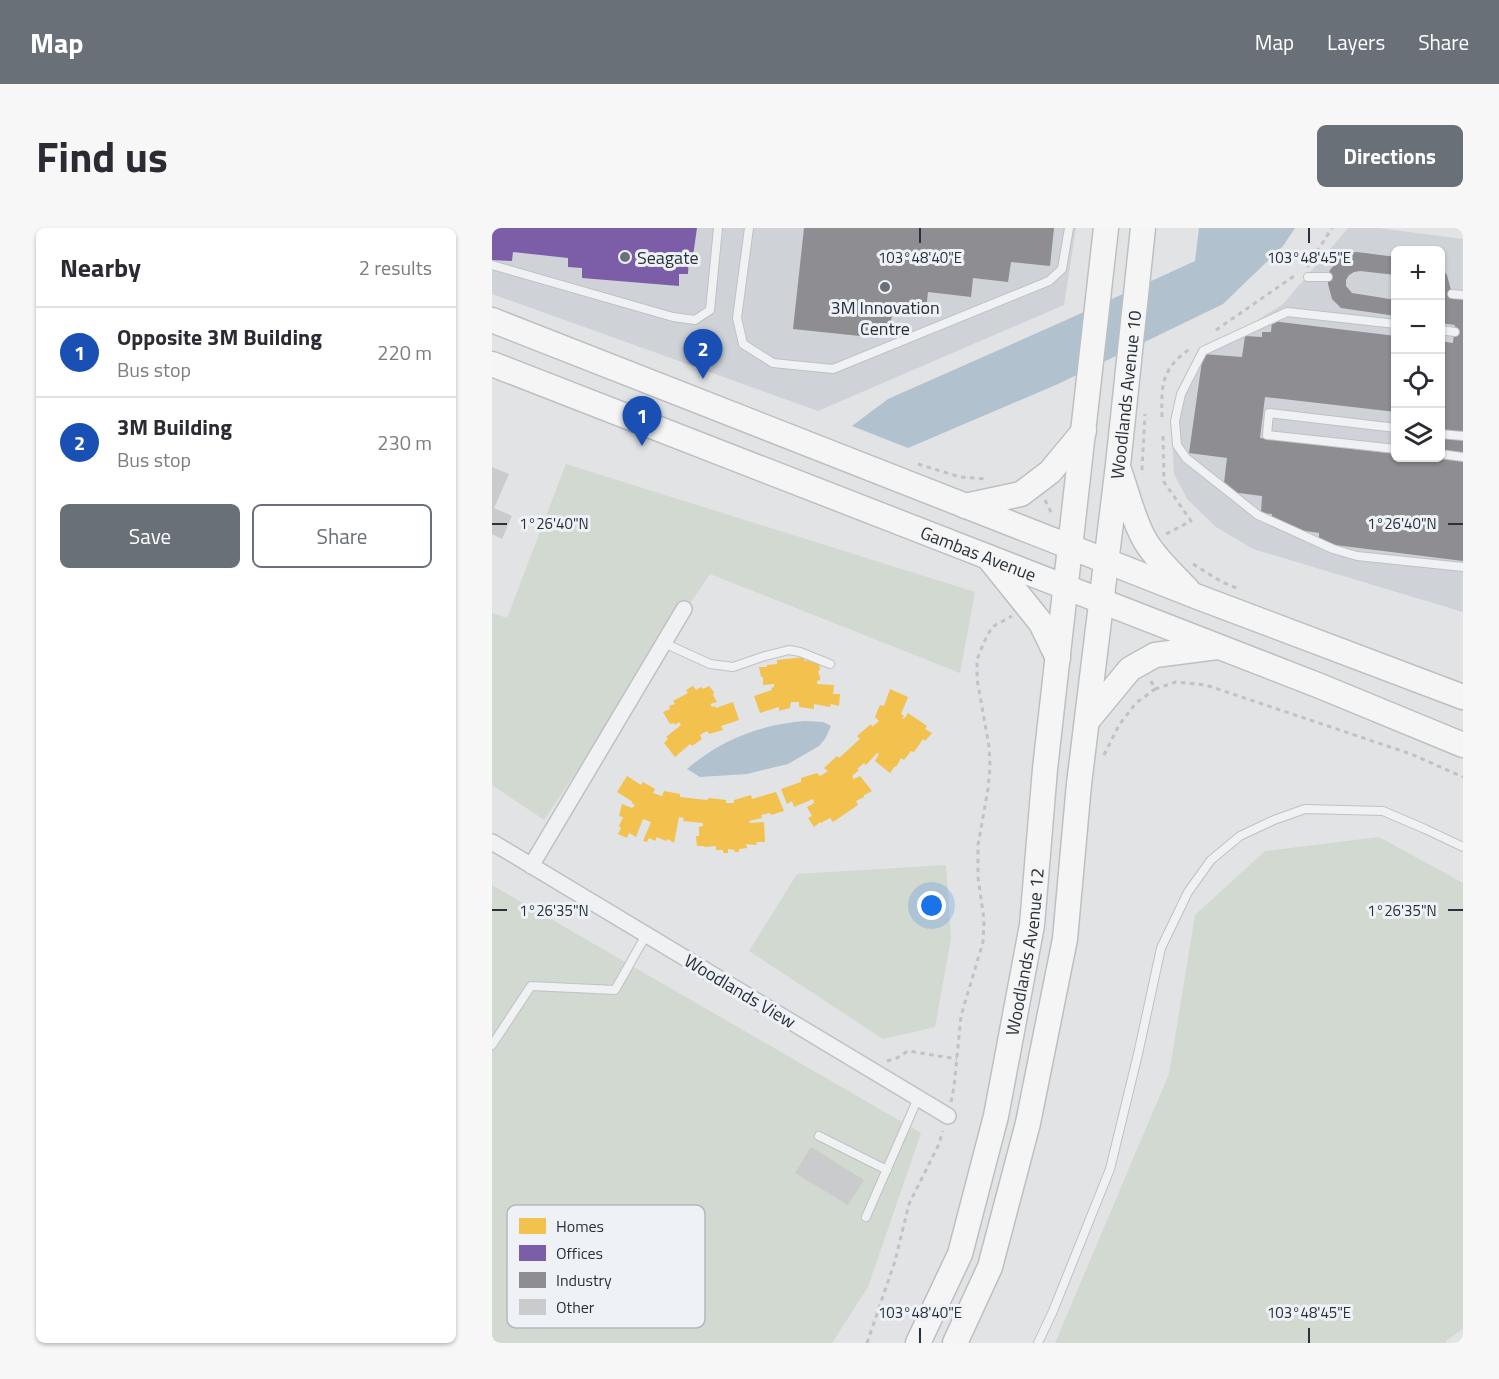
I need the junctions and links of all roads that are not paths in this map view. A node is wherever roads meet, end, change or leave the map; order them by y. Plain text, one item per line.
1 (718, 228) edge
2 (750, 228) edge
3 (1069, 228) edge
4 (1106, 228) edge
5 (1143, 228) edge
6 (492, 265) edge
7 (1308, 277) dead end
8 (1328, 277) dead end
9 (1452, 294) dead end
10 (1463, 295) edge
11 (492, 321) edge
12 (1391, 324) edge
13 (1445, 331) edge
14 (1455, 332) dead end
15 (492, 364) edge
16 (1391, 428) edge
17 (1084, 430) junction
18 (1445, 434) edge
19 (1463, 436) edge
20 (1391, 449) edge
21 (1445, 455) edge
22 (1463, 457) edge
23 (1118, 465) junction
24 (965, 506) junction
25 (1071, 547) junction
26 (988, 556) junction
27 (1107, 561) junction
28 (1463, 567) edge
29 (1066, 587) junction
30 (1194, 595) junction
31 (1101, 600) junction
32 (684, 609) dead end
33 (664, 643) junction
34 (1219, 647) junction
35 (1058, 658) junction
36 (830, 664) dead end
37 (1463, 697) edge
38 (1087, 721) junction
39 (1463, 745) edge
40 (492, 842) edge
41 (1463, 847) edge
42 (531, 866) junction
43 (646, 935) junction
44 (492, 1045) edge
45 (918, 1098) junction
46 (948, 1116) road end
47 (819, 1136) dead end
48 (886, 1170) junction
49 (866, 1216) dead end
50 (918, 1343) edge
51 (956, 1343) edge
52 (1038, 1343) edge

1 - 6 lane
2 - 3 lane
4 - 17 main road, Woodlands Avenue 10
5 - 23 main road, Woodlands Avenue 10
7 - 8 lane
9 - 10 lane
11 - 24 main road
12 - 28 lane
13 - 14 lane
15 - 26 main road, Gambas Avenue
16 - 20 lane
17 - 24 main road
17 - 25 main road, Woodlands Avenue 10
18 - 19 lane
21 - 22 lane
23 - 27 main road, Woodlands Avenue 10
23 - 30 main road
24 - 25 main road
25 - 27 main road
25 - 29 main road, Woodlands Avenue 12
26 - 29 main road, Gambas Avenue
26 - 35 main road
27 - 30 main road
27 - 31 main road, Woodlands Avenue 12
29 - 31 main road, Gambas Avenue
29 - 35 main road, Woodlands Avenue 12
30 - 37 main road
31 - 34 main road, Gambas Avenue
31 - 38 main road, Woodlands Avenue 12
32 - 33 street
33 - 36 lane
33 - 42 street
34 - 38 main road
34 - 39 main road, Gambas Avenue
35 - 50 main road, Woodlands Avenue 12
38 - 51 main road, Woodlands Avenue 12
40 - 42 street, Woodlands View
41 - 52 lane
42 - 43 street, Woodlands View
43 - 44 lane
43 - 45 street, Woodlands View
45 - 46 street, Woodlands View
45 - 48 lane
47 - 48 lane
48 - 49 lane

